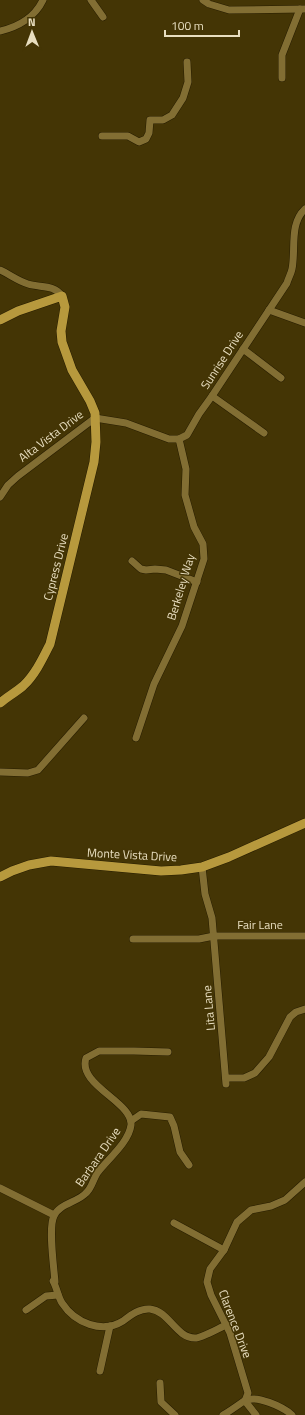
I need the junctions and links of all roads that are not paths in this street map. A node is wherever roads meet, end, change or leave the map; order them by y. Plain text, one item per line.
1 (43, 0) edge
2 (91, 0) edge
3 (203, 0) edge
4 (303, 9) edge
5 (103, 17) dead end
6 (0, 31) edge
7 (187, 62) dead end
8 (282, 78) dead end
9 (102, 136) dead end
10 (305, 209) edge
11 (0, 270) edge
12 (62, 296) junction
13 (269, 310) junction
14 (0, 320) edge
15 (305, 324) edge
16 (242, 350) junction
17 (281, 378) dead end
18 (212, 396) junction
19 (95, 418) junction
20 (264, 433) dead end
21 (179, 439) junction
22 (0, 497) edge
23 (132, 562) dead end
24 (197, 582) junction
25 (0, 703) edge
26 (84, 718) dead end
27 (136, 738) dead end
28 (0, 772) edge
29 (305, 823) edge
30 (202, 867) junction
31 (0, 877) edge
32 (214, 936) junction
33 (305, 936) edge
34 (133, 939) dead end
35 (305, 1009) edge
36 (168, 1052) dead end
37 (131, 1121) junction
38 (189, 1165) dead end
39 (305, 1182) edge
40 (0, 1188) edge
41 (54, 1215) junction
42 (174, 1224) dead end
43 (224, 1250) junction
44 (58, 1295) junction
45 (26, 1310) dead end
46 (226, 1325) junction
47 (110, 1326) junction
48 (100, 1371) dead end
49 (160, 1383) dead end
50 (245, 1401) junction
51 (175, 1415) edge
52 (223, 1415) edge
53 (256, 1415) edge
54 (292, 1415) edge

1 - 6 street
2 - 5 street
3 - 4 street
4 - 8 street
7 - 9 street
10 - 13 street, Sunrise Drive
11 - 12 street
12 - 14 main road
12 - 19 main road, Alta Vista Drive
13 - 15 street
13 - 16 street, Sunrise Drive
16 - 17 street
16 - 18 street, Sunrise Drive
18 - 20 street
18 - 21 street, Sunrise Drive
19 - 21 street
19 - 22 street, Alta Vista Drive
19 - 25 main road, Cypress Drive
21 - 24 street, Berkeley Way
23 - 24 street
24 - 27 street, Berkeley Way
26 - 28 street
29 - 30 main road, Monte Vista Drive
30 - 31 main road, Monte Vista Drive
30 - 32 street, Lita Lane
32 - 33 street, Fair Lane
32 - 34 street
32 - 35 street, Lita Lane
36 - 37 street, Barbara Drive
37 - 38 street
37 - 41 street, Barbara Drive
39 - 43 street, Clarence Drive
40 - 41 street
41 - 44 street
42 - 43 street
43 - 46 street, Clarence Drive
44 - 45 street
44 - 47 street
46 - 47 street
46 - 50 street, Clarence Drive
47 - 48 street
49 - 51 street
50 - 52 street
50 - 53 street
50 - 54 street

